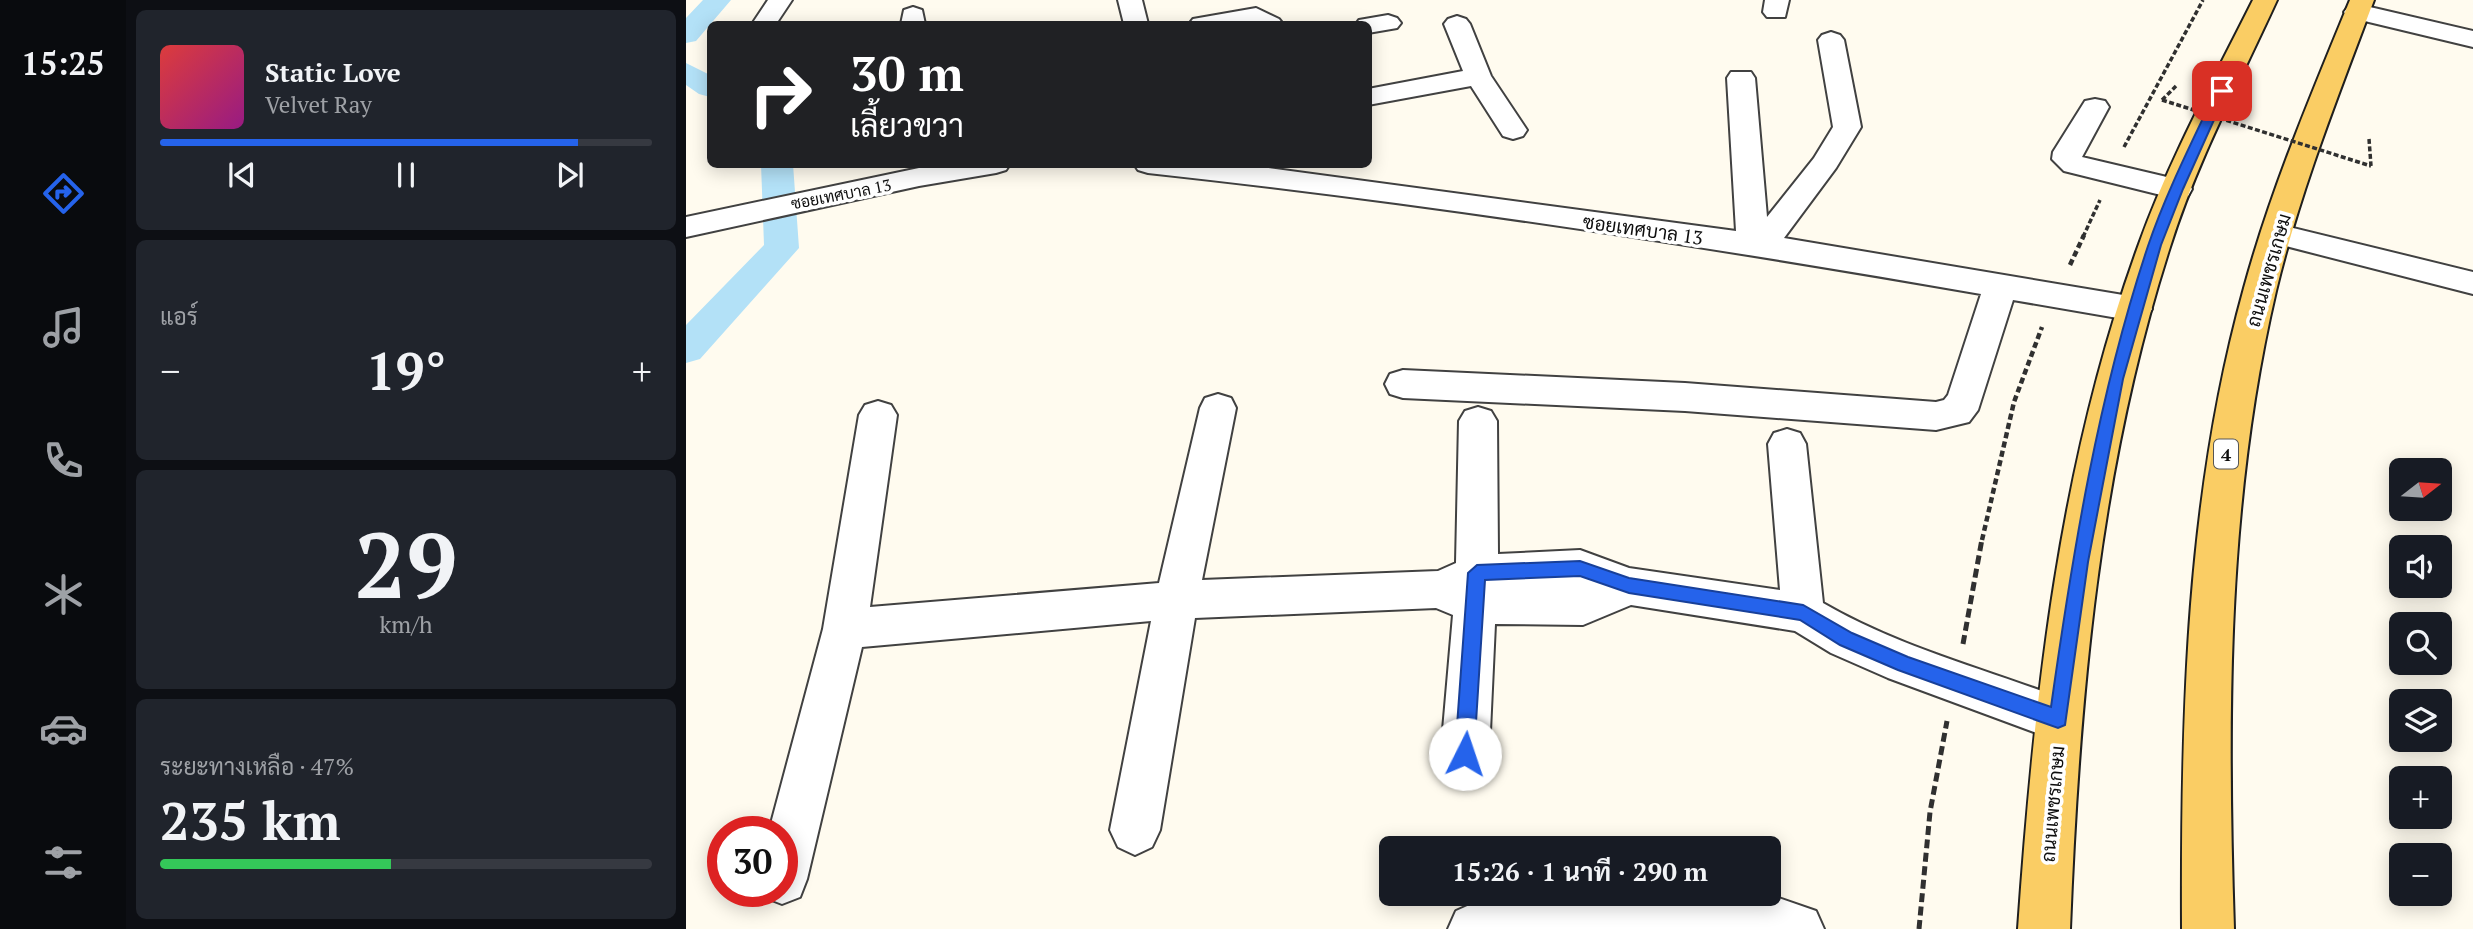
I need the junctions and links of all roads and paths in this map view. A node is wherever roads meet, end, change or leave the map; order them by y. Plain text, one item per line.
1 (780, 0) edge
2 (1130, 0) edge
3 (2203, 0) edge
4 (2264, 0) edge
5 (2360, 6) edge
6 (766, 21) edge
7 (1135, 21) edge
8 (1222, 21) edge
9 (1265, 21) edge
10 (1457, 24) dead end
11 (2473, 39) edge
12 (1831, 40) dead end
13 (1478, 76) junction
14 (1741, 78) dead end
15 (2176, 86) dead end
16 (1372, 96) edge
17 (2095, 107) dead end
18 (1513, 130) dead end
19 (2369, 139) dead end
20 (951, 168) edge
21 (1224, 168) edge
22 (1262, 170) edge
23 (918, 171) edge
24 (2112, 174) junction
25 (2177, 189) junction
26 (686, 227) edge
27 (2277, 234) junction
28 (1758, 245) junction
29 (2067, 273) dead end
30 (2473, 283) edge
31 (2001, 285) junction
32 (2135, 309) junction
33 (2045, 320) dead end
34 (1403, 384) dead end
35 (1218, 408) dead end
36 (878, 415) dead end
37 (1478, 421) dead end
38 (1787, 444) dead end
39 (1464, 589) junction
40 (1176, 602) junction
41 (1803, 613) junction
42 (845, 629) junction
43 (1955, 682) junction
44 (2058, 719) junction
45 (1465, 754) dead end
46 (798, 816) edge
47 (1135, 830) dead end
48 (1795, 928) edge
49 (1474, 929) edge
50 (1919, 929) edge
51 (2044, 929) edge
52 (2208, 929) edge

1 - 6 street
2 - 7 street
3 - 24 path
4 - 25 main road, ถนนเพชรเกษม
5 - 11 street
5 - 27 main road, ถนนเพชรเกษม / 4
8 - 9 street
10 - 13 street
12 - 28 street
13 - 16 street
13 - 18 street
14 - 28 street
15 - 19 path, bridge
17 - 24 street
20 - 23 street, ซอยเทศบาล 13
21 - 22 street, ซอยเทศบาล 13
22 - 28 street, ซอยเทศบาล 13
23 - 26 street, ซอยเทศบาล 13
24 - 25 street
24 - 29 path
25 - 32 main road, ถนนเพชรเกษม
27 - 30 street
27 - 52 main road, ถนนเพชรเกษม / 4
28 - 31 street, ซอยเทศบาล 13
31 - 32 street, ซอยเทศบาล 13
31 - 34 street
32 - 44 main road, ถนนเพชรเกษม
33 - 43 path
35 - 40 street
36 - 42 street
37 - 39 street
38 - 41 street
39 - 40 street
39 - 41 street
39 - 45 street
40 - 42 street
40 - 47 street
41 - 43 street
42 - 46 street
43 - 44 street
43 - 50 path
44 - 51 main road, ถนนเพชรเกษม
48 - 49 street

